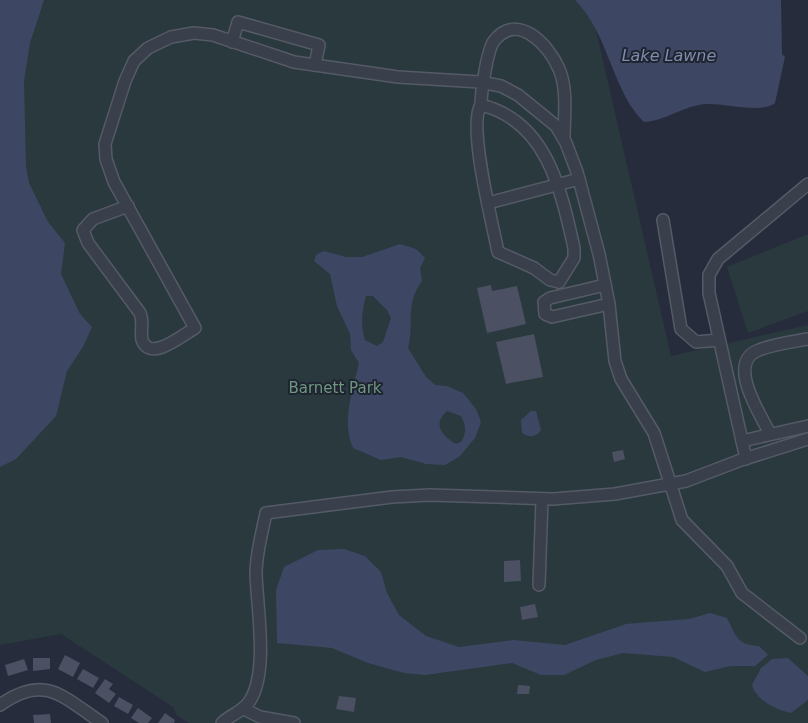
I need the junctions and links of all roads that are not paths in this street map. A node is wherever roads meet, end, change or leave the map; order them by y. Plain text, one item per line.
1 (232, 42) junction
2 (315, 65) junction
3 (482, 94) junction
4 (564, 140) junction
5 (579, 179) junction
6 (808, 184) edge
7 (558, 186) junction
8 (488, 203) junction
9 (128, 206) junction
10 (663, 220) dead end
11 (560, 282) junction
12 (605, 285) junction
13 (563, 295) junction
14 (609, 304) junction
15 (566, 314) junction
16 (808, 339) edge
17 (719, 340) junction
18 (808, 426) edge
19 (770, 434) junction
20 (808, 439) edge
21 (742, 440) junction
22 (746, 459) junction
23 (671, 484) junction
24 (542, 499) junction
25 (539, 585) dead end
26 (800, 638) dead end
27 (0, 705) edge
28 (244, 709) junction
29 (102, 723) edge
30 (222, 723) edge
31 (294, 723) edge

1 - 2 street
1 - 2 street
1 - 9 street
2 - 3 street
3 - 4 street
3 - 4 street
3 - 7 street
3 - 8 street
4 - 5 street
5 - 7 street
5 - 12 street
6 - 17 street
7 - 8 street
7 - 11 street
8 - 11 street
9 - 9 street
10 - 17 street
11 - 13 street
12 - 13 street
12 - 14 street
13 - 15 street
13 - 15 street
14 - 15 street
14 - 23 street
16 - 19 street
17 - 21 street
18 - 19 street
19 - 21 street
20 - 22 street
21 - 22 street
22 - 23 street
23 - 24 street
23 - 26 street
24 - 25 street
24 - 28 street
27 - 29 street
28 - 30 street
28 - 31 street

